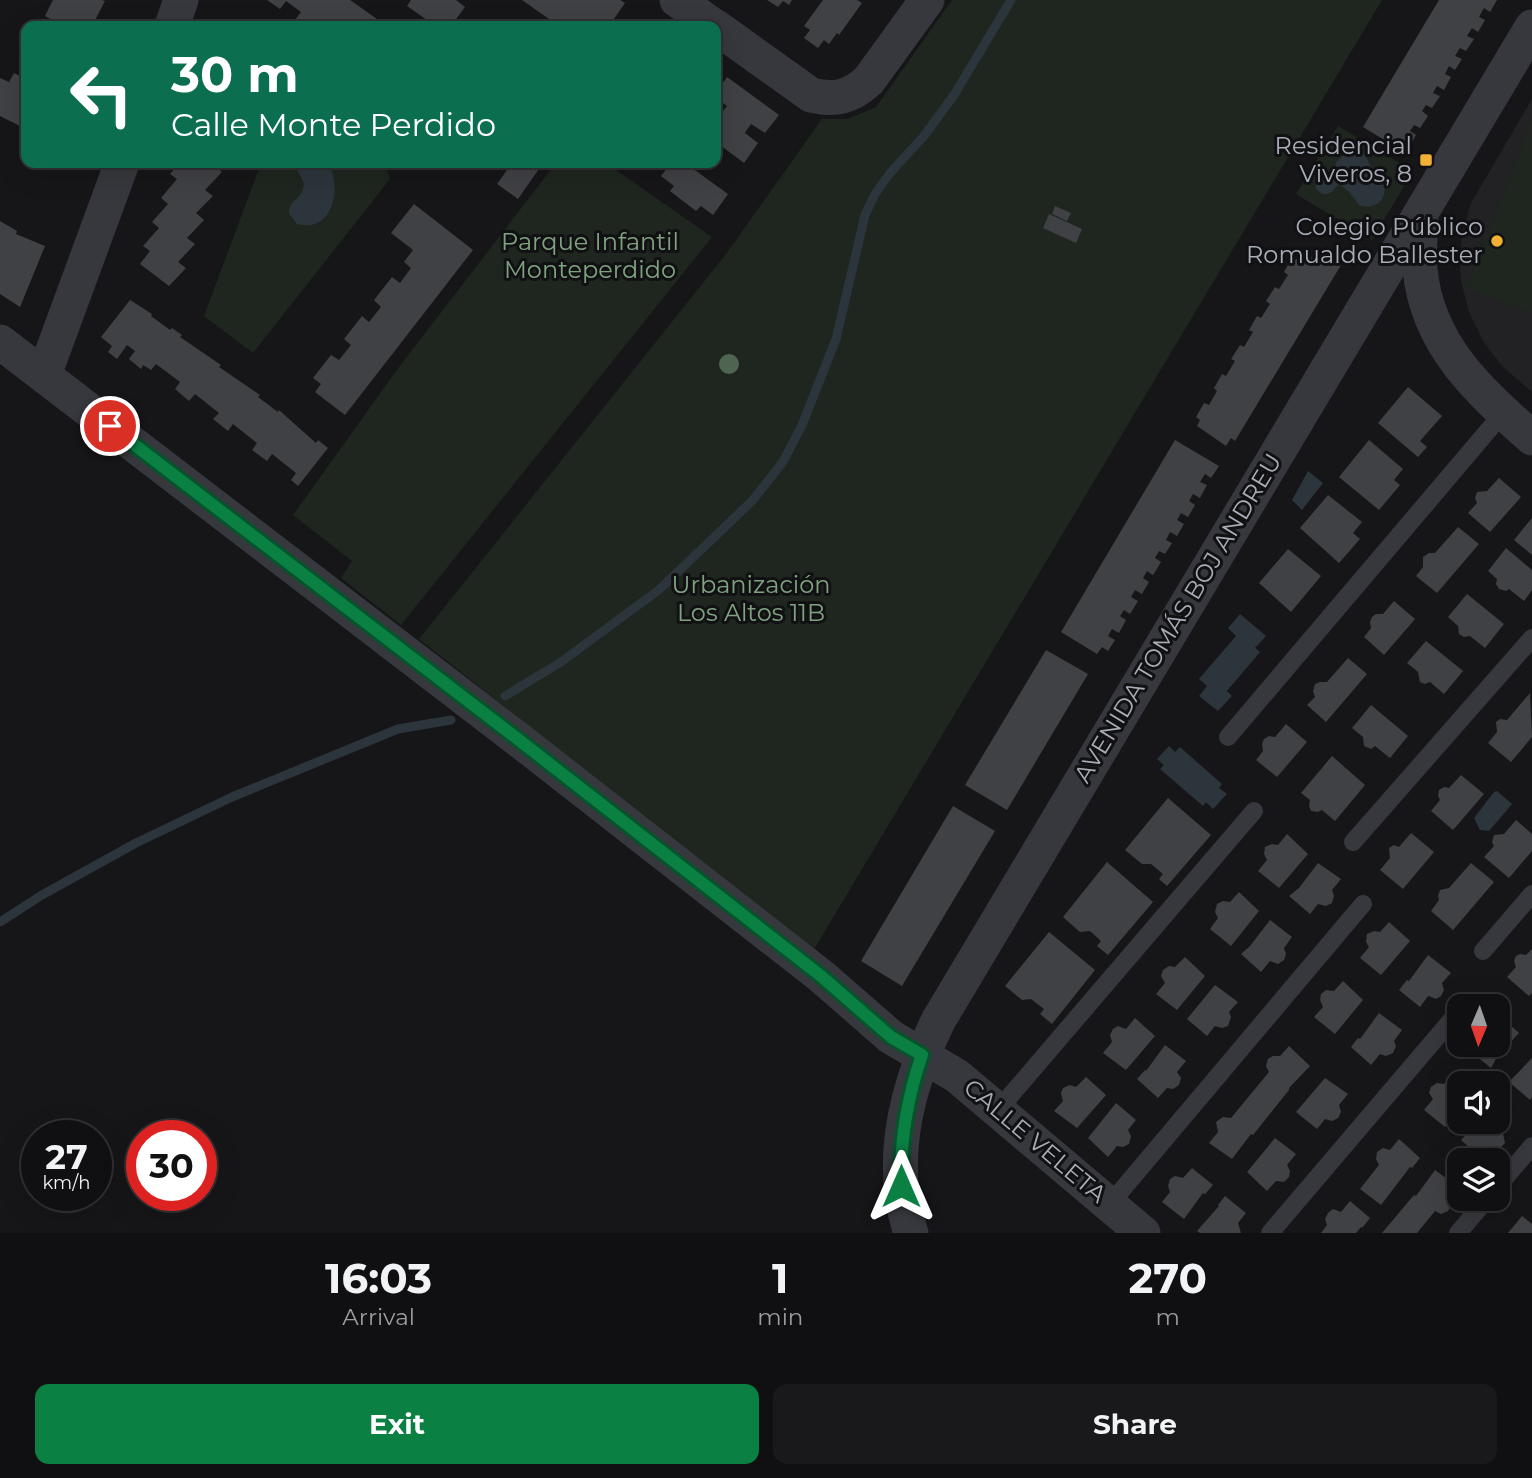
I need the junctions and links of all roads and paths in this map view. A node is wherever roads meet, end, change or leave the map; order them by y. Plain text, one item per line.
1 (181, 0) edge
2 (677, 0) edge
3 (927, 0) edge
4 (174, 21) edge
5 (707, 21) edge
6 (1532, 27) edge
7 (721, 31) edge
8 (120, 168) edge
9 (1421, 212) junction
10 (1429, 309) junction
11 (1362, 312) junction
12 (0, 342) edge
13 (44, 375) junction
14 (1503, 413) junction
15 (1532, 438) edge
16 (1532, 638) edge
17 (1228, 737) dead end
18 (1254, 811) dead end
19 (1353, 842) dead end
20 (1532, 894) edge
21 (1363, 904) dead end
22 (1483, 951) dead end
23 (1447, 1025) edge
24 (922, 1055) junction
25 (998, 1110) junction
26 (1532, 1146) edge
27 (1510, 1172) edge
28 (1110, 1205) junction
29 (1477, 1211) edge
30 (911, 1233) edge
31 (1143, 1233) edge
32 (1270, 1233) edge
33 (1458, 1233) edge

1 - 4 street
2 - 5 street
3 - 7 street
6 - 9 street, AVENIDA TOMÁS BOJ ANDREU
8 - 13 street
9 - 10 street
9 - 11 street, AVENIDA TOMÁS BOJ ANDREU
10 - 11 street
10 - 14 street
11 - 24 street, AVENIDA TOMÁS BOJ ANDREU
12 - 13 street, CALLE VELETA
13 - 24 street, CALLE VELETA
14 - 15 street
14 - 17 lane
16 - 19 lane
18 - 25 lane
20 - 22 lane
21 - 28 lane
23 - 32 lane
24 - 25 street, CALLE VELETA
24 - 30 street, AVENIDA TOMÁS BOJ ANDREU
25 - 28 street, CALLE VELETA
26 - 27 lane
28 - 31 street, CALLE VELETA
29 - 33 lane

